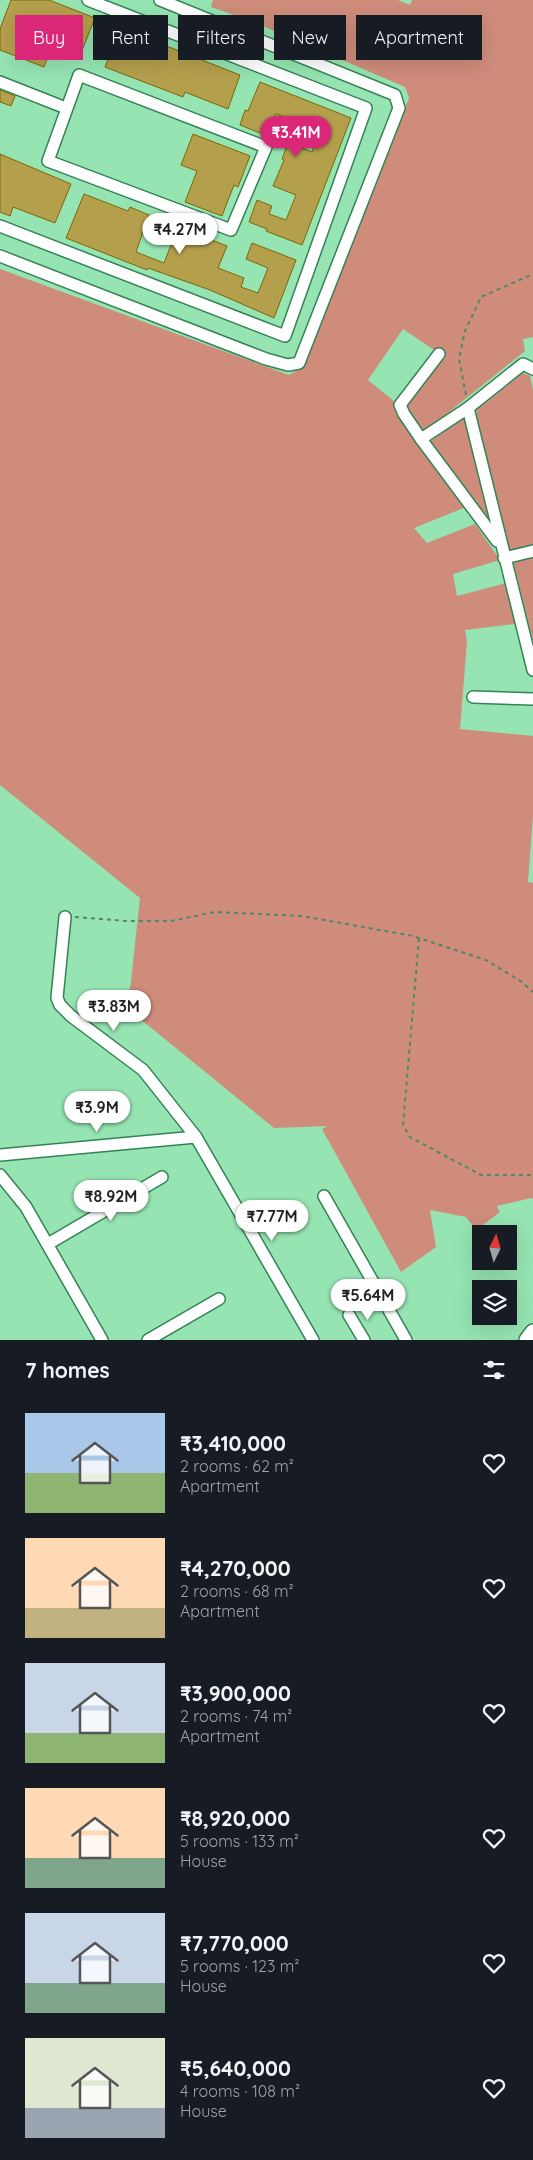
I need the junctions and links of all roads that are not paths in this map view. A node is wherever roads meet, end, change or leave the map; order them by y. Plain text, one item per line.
1 (88, 0) edge
2 (160, 0) edge
3 (0, 82) edge
4 (66, 108) junction
5 (0, 226) edge
6 (0, 256) edge
7 (439, 354) dead end
8 (533, 369) edge
9 (468, 408) junction
10 (421, 439) junction
11 (533, 551) edge
12 (503, 552) junction
13 (533, 670) edge
14 (473, 697) dead end
15 (533, 699) edge
16 (65, 917) road end
17 (196, 1137) junction
18 (0, 1156) edge
19 (0, 1175) edge
20 (162, 1177) dead end
21 (324, 1196) dead end
22 (48, 1244) junction
23 (218, 1299) dead end
24 (349, 1315) dead end
25 (533, 1332) edge
26 (102, 1340) edge
27 (148, 1340) edge
28 (313, 1340) edge
29 (364, 1340) edge
30 (406, 1340) edge
31 (527, 1340) edge

1 - 5 street
2 - 6 street
3 - 4 street
4 - 4 street
7 - 10 street
8 - 9 street
9 - 10 street
9 - 12 street
10 - 12 street
11 - 12 street
12 - 13 street
14 - 15 street
16 - 17 street
17 - 18 street
17 - 28 street
19 - 22 street
20 - 22 street
21 - 30 street
22 - 26 street
23 - 27 street
24 - 29 street
25 - 31 main road

